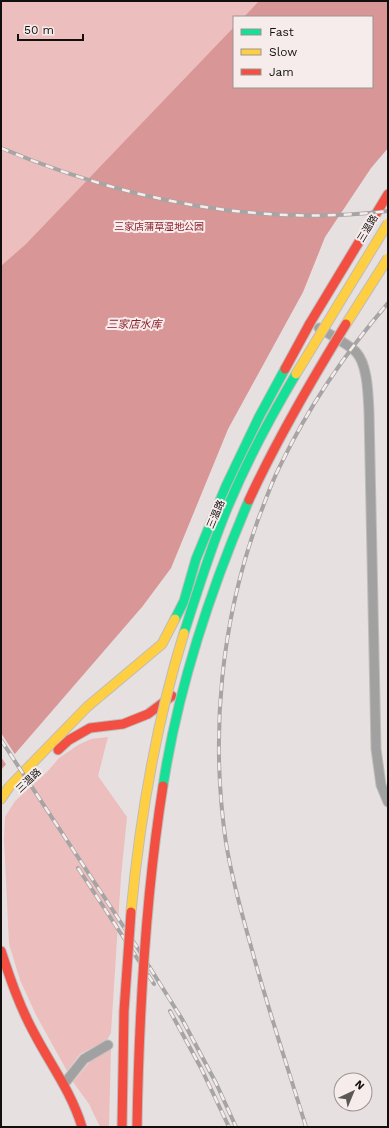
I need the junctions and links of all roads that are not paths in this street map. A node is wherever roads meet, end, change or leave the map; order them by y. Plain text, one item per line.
1 (388, 194) edge
2 (388, 223) edge
3 (388, 255) edge
4 (388, 258) edge
5 (310, 323) junction
6 (335, 338) junction
7 (279, 439) junction
8 (196, 644) junction
9 (388, 802) edge
10 (2, 803) edge
11 (1, 951) edge
12 (108, 1045) dead end
13 (64, 1084) junction
14 (82, 1127) edge
15 (122, 1127) edge
16 (137, 1127) edge

1 - 5 highway, 三温路
2 - 15 highway, bridge
3 - 6 highway, 三温路
4 - 7 highway, bridge
5 - 6 street
5 - 10 highway, 三温路
6 - 7 highway, 三温路
6 - 9 street
7 - 8 highway, 三温路
8 - 10 highway, 三温路
8 - 16 highway, bridge
11 - 13 highway
12 - 13 street
13 - 14 highway

